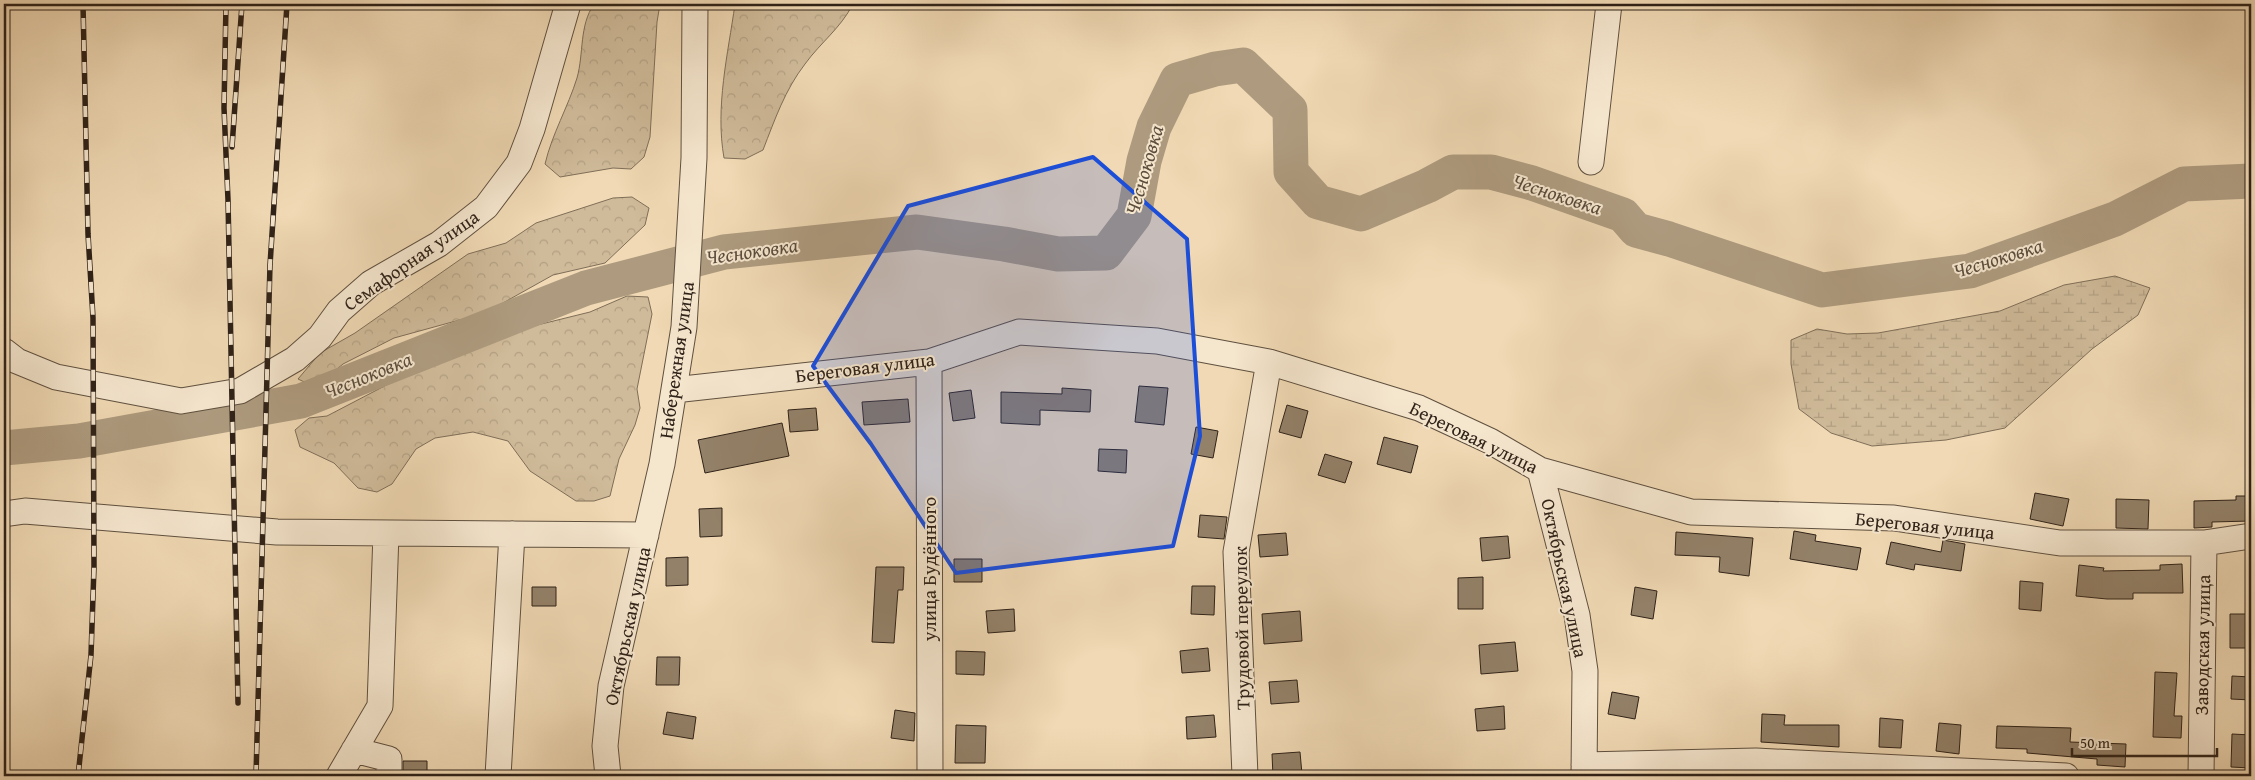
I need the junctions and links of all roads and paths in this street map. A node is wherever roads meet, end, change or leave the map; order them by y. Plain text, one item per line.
1 (568, 4) edge
2 (695, 4) edge
3 (1609, 4) edge
4 (1590, 162) dead end
5 (4, 351) edge
6 (929, 362) junction
7 (1269, 362) junction
8 (674, 390) junction
9 (1540, 470) junction
10 (4, 514) edge
11 (386, 533) junction
12 (512, 534) junction
13 (646, 535) junction
14 (2251, 536) edge
15 (2204, 543) junction
16 (354, 750) junction
17 (1584, 771) edge
18 (339, 776) edge
19 (389, 776) edge
20 (498, 776) edge
21 (608, 776) edge
22 (930, 776) edge
23 (1245, 776) edge
24 (2066, 776) edge
25 (2201, 776) edge

1 - 5 street, Семафорная улица
2 - 8 street, Набережная улица
3 - 4 street
6 - 7 street, Береговая улица
6 - 8 street, Береговая улица
6 - 22 street, улица Будённого
7 - 9 street, Береговая улица
7 - 23 street, Трудовой переулок
8 - 13 street, Набережная улица
9 - 15 street, Береговая улица
9 - 17 street, Октябрьская улица
10 - 11 street
11 - 12 street
11 - 16 street
12 - 13 street
12 - 20 street
13 - 21 street, Октябрьская улица
14 - 15 street, Береговая улица
15 - 25 street, Заводская улица
16 - 18 street
16 - 19 street
17 - 24 street

